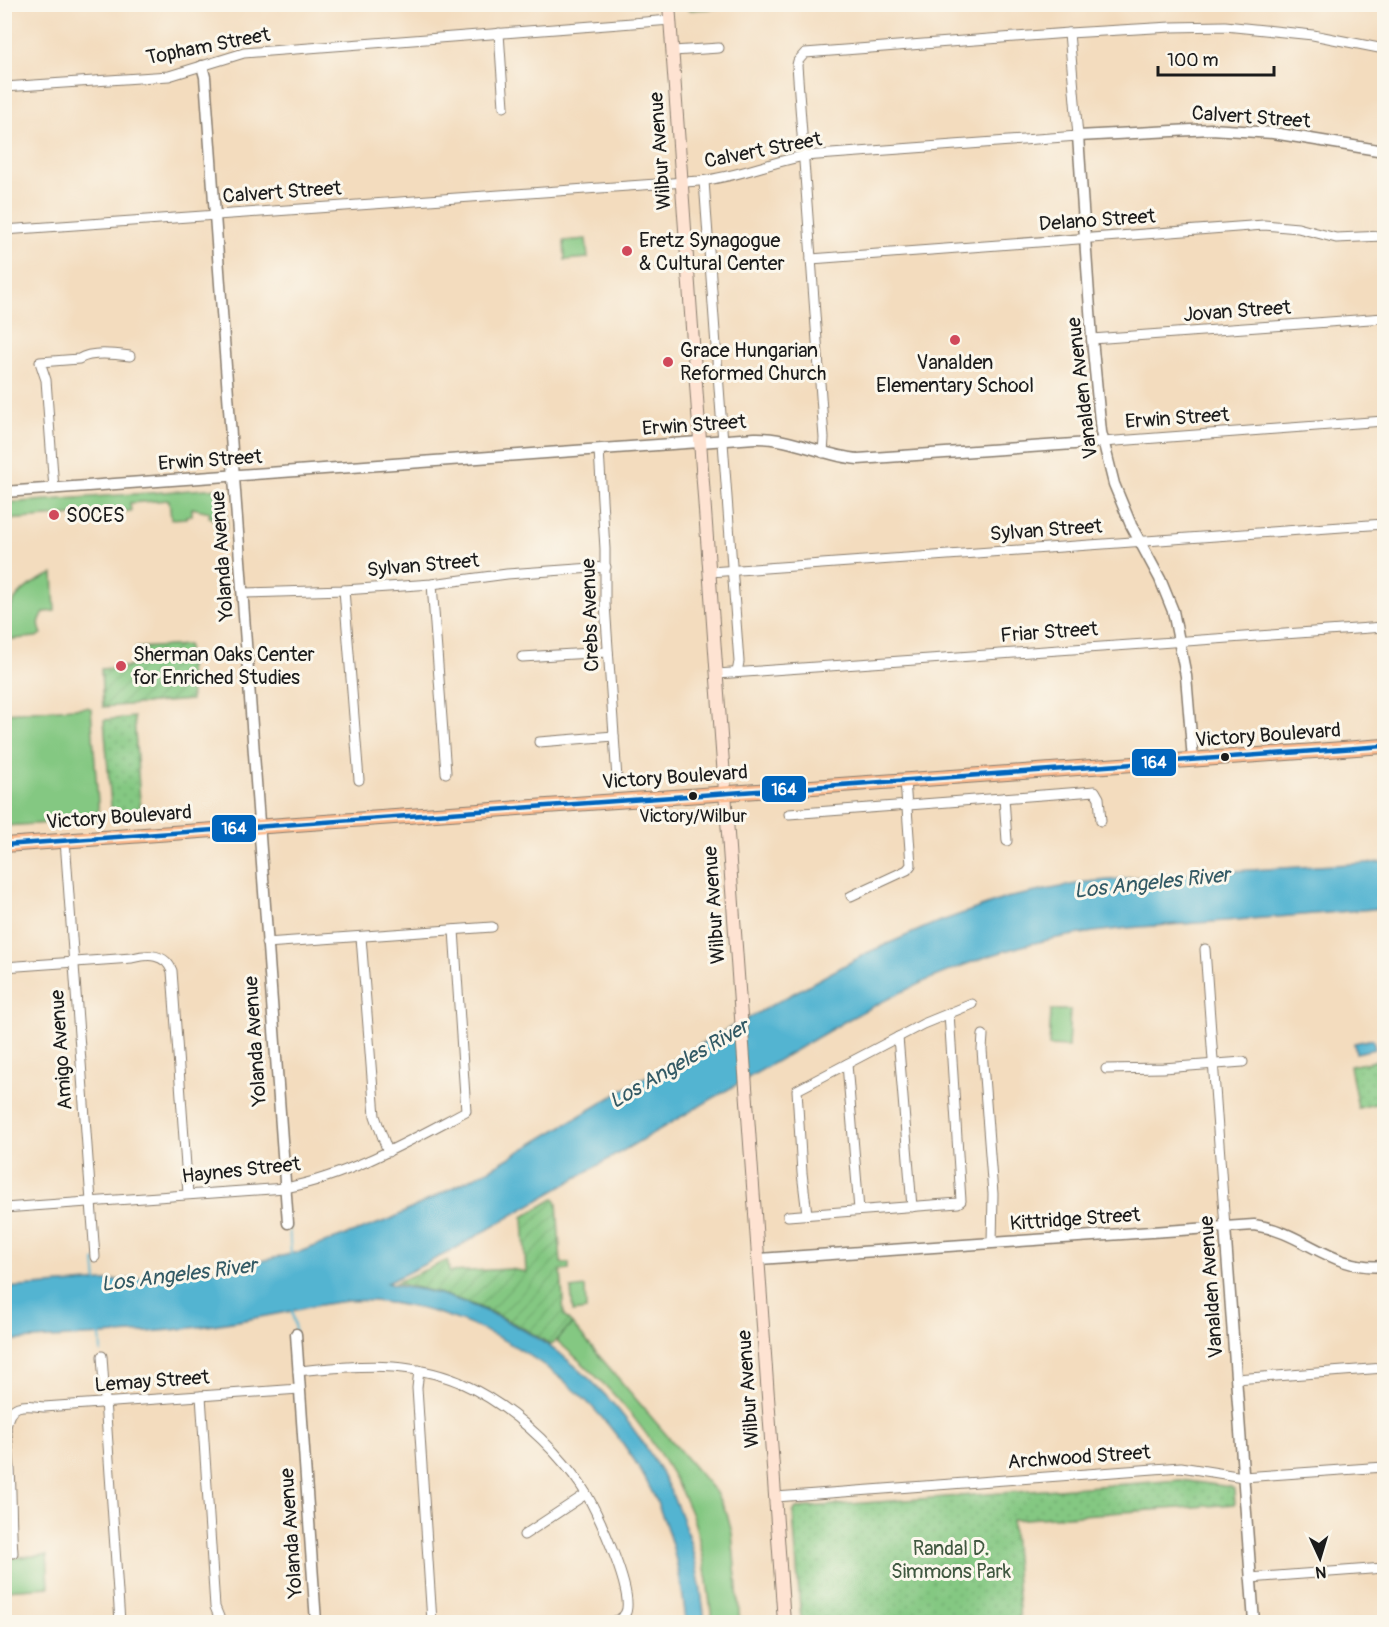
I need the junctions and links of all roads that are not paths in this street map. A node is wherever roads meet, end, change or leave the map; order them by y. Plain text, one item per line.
1 (669, 4) edge
2 (671, 20) junction
3 (499, 33) junction
4 (1070, 33) junction
5 (719, 48) dead end
6 (1384, 49) edge
7 (673, 51) junction
8 (202, 66) junction
9 (4, 87) edge
10 (504, 107) dead end
11 (1078, 136) junction
12 (1384, 151) edge
13 (804, 156) junction
14 (704, 181) junction
15 (682, 182) junction
16 (215, 215) junction
17 (4, 230) edge
18 (1384, 236) edge
19 (1086, 239) junction
20 (811, 259) junction
21 (1384, 318) edge
22 (1092, 339) junction
23 (130, 356) dead end
24 (1384, 421) edge
25 (723, 441) junction
26 (701, 442) junction
27 (1103, 442) junction
28 (599, 450) junction
29 (823, 453) junction
30 (235, 476) junction
31 (54, 489) junction
32 (4, 492) edge
33 (1384, 524) edge
34 (1141, 541) junction
35 (606, 567) junction
36 (732, 570) junction
37 (710, 572) junction
38 (432, 584) junction
39 (344, 590) junction
40 (243, 593) junction
41 (1384, 627) edge
42 (1180, 641) junction
43 (608, 652) junction
44 (522, 657) dead end
45 (737, 672) junction
46 (717, 674) junction
47 (614, 736) junction
48 (539, 742) dead end
49 (1384, 746) edge
50 (1193, 760) junction
51 (446, 773) dead end
52 (617, 779) dead end
53 (359, 780) dead end
54 (905, 780) junction
55 (725, 794) junction
56 (1004, 798) junction
57 (908, 804) junction
58 (789, 814) dead end
59 (1101, 821) dead end
60 (259, 826) junction
61 (65, 840) junction
62 (1007, 841) dead end
63 (4, 845) edge
64 (851, 896) dead end
65 (492, 927) dead end
66 (454, 930) junction
67 (361, 937) junction
68 (266, 943) junction
69 (1205, 949) dead end
70 (73, 962) junction
71 (4, 967) edge
72 (972, 1004) dead end
73 (949, 1013) junction
74 (983, 1035) dead end
75 (898, 1037) junction
76 (1243, 1062) dead end
77 (847, 1064) junction
78 (1214, 1064) junction
79 (1106, 1068) dead end
80 (388, 1152) junction
81 (285, 1188) junction
82 (188, 1194) junction
83 (90, 1202) junction
84 (912, 1207) junction
85 (4, 1208) edge
86 (859, 1210) junction
87 (807, 1214) junction
88 (788, 1216) dead end
89 (288, 1223) dead end
90 (1225, 1227) junction
91 (992, 1243) junction
92 (95, 1257) dead end
93 (759, 1259) junction
94 (1384, 1266) edge
95 (296, 1334) dead end
96 (102, 1356) dead end
97 (1384, 1368) edge
98 (419, 1370) junction
99 (298, 1371) junction
100 (1236, 1378) junction
101 (299, 1389) junction
102 (201, 1396) junction
103 (105, 1402) junction
104 (1384, 1467) edge
105 (1243, 1477) junction
106 (586, 1494) junction
107 (776, 1497) junction
108 (525, 1534) dead end
109 (13, 1553) dead end
110 (1384, 1568) edge
111 (1250, 1578) junction
112 (120, 1623) edge
113 (221, 1623) edge
114 (316, 1623) edge
115 (432, 1623) edge
116 (609, 1623) edge
117 (784, 1623) edge
118 (1254, 1623) edge

1 - 2 main road, Wilbur Avenue
2 - 3 street, Topham Street
2 - 7 main road, Wilbur Avenue
3 - 8 street, Topham Street
3 - 10 street
4 - 6 street
4 - 11 street, Vanalden Avenue
4 - 13 street
5 - 7 street
7 - 15 main road, Wilbur Avenue
8 - 9 street, Topham Street
8 - 16 street, Yolanda Avenue
11 - 12 street, Calvert Street
11 - 13 street, Calvert Street
11 - 19 street, Vanalden Avenue
13 - 14 street, Calvert Street
13 - 20 street
14 - 15 street, Calvert Street
14 - 25 street
15 - 16 street, Calvert Street
15 - 26 main road, Wilbur Avenue
16 - 17 street, Calvert Street
16 - 30 street, Yolanda Avenue
18 - 19 street, Delano Street
19 - 20 street, Delano Street
19 - 22 street, Vanalden Avenue
20 - 29 street
21 - 22 street, Jovan Street
22 - 27 street, Vanalden Avenue
23 - 31 street
24 - 27 street, Erwin Street
25 - 26 street, Erwin Street
25 - 29 street, Erwin Street
25 - 36 street
26 - 28 street, Erwin Street
26 - 37 main road, Wilbur Avenue
27 - 29 street, Erwin Street
27 - 34 street, Vanalden Avenue
28 - 30 street, Erwin Street
28 - 35 street, Crebs Avenue
30 - 31 street, Erwin Street
30 - 40 street, Yolanda Avenue
31 - 32 street, Erwin Street
33 - 34 street, Sylvan Street
34 - 36 street, Sylvan Street
34 - 42 street, Vanalden Avenue
35 - 38 street, Sylvan Street
35 - 43 street, Crebs Avenue
36 - 37 street, Sylvan Street
36 - 45 street
37 - 46 main road, Wilbur Avenue
38 - 39 street, Sylvan Street
38 - 51 street
39 - 40 street, Sylvan Street
39 - 53 street
40 - 60 street, Yolanda Avenue
41 - 42 street, Friar Street
42 - 45 street, Friar Street
42 - 50 street, Vanalden Avenue
43 - 44 street
43 - 47 street, Crebs Avenue
45 - 46 street, Friar Street
46 - 55 main road, Wilbur Avenue
47 - 48 street
47 - 52 street, Crebs Avenue
49 - 50 main road, Victory Boulevard
50 - 54 main road, Victory Boulevard
54 - 55 main road, Victory Boulevard
54 - 57 street
55 - 60 main road, Victory Boulevard
55 - 93 main road, Wilbur Avenue
56 - 57 street
56 - 59 street
56 - 62 street
57 - 58 street
57 - 64 street
60 - 61 main road, Victory Boulevard
60 - 68 street, Yolanda Avenue
61 - 63 main road, Victory Boulevard
61 - 70 street, Amigo Avenue
65 - 66 street
66 - 67 street
66 - 80 street, Haynes Street
67 - 68 street
67 - 80 street
68 - 81 street, Yolanda Avenue
69 - 78 street, Vanalden Avenue
70 - 71 street
70 - 82 street
70 - 83 street, Amigo Avenue
72 - 73 street
73 - 75 street
73 - 84 street
74 - 91 street
75 - 77 street
75 - 84 street
76 - 78 street
77 - 86 street
77 - 87 street
78 - 79 street
78 - 90 street, Vanalden Avenue
80 - 81 street, Haynes Street
81 - 82 street, Haynes Street
81 - 89 street, Yolanda Avenue
82 - 83 street, Haynes Street
83 - 85 street, Haynes Street
83 - 92 street, Amigo Avenue
84 - 86 street
86 - 87 street
87 - 88 street
90 - 91 street, Kittridge Street
90 - 94 street, Kittridge Street
90 - 100 street, Vanalden Avenue
91 - 93 street, Kittridge Street
93 - 107 main road, Wilbur Avenue
95 - 99 street, Yolanda Avenue
96 - 103 street
97 - 100 street
98 - 99 street
98 - 106 street
98 - 115 street
99 - 101 street, Yolanda Avenue
100 - 105 street, Vanalden Avenue
101 - 102 street, Lemay Street
101 - 114 street, Yolanda Avenue
102 - 103 street, Lemay Street
102 - 113 street
103 - 109 street, Lemay Street
103 - 112 street
104 - 105 street, Archwood Street
105 - 107 street, Archwood Street
105 - 111 street, Vanalden Avenue
106 - 108 street
106 - 116 street
107 - 117 main road, Wilbur Avenue
110 - 111 street
111 - 118 street, Vanalden Avenue

